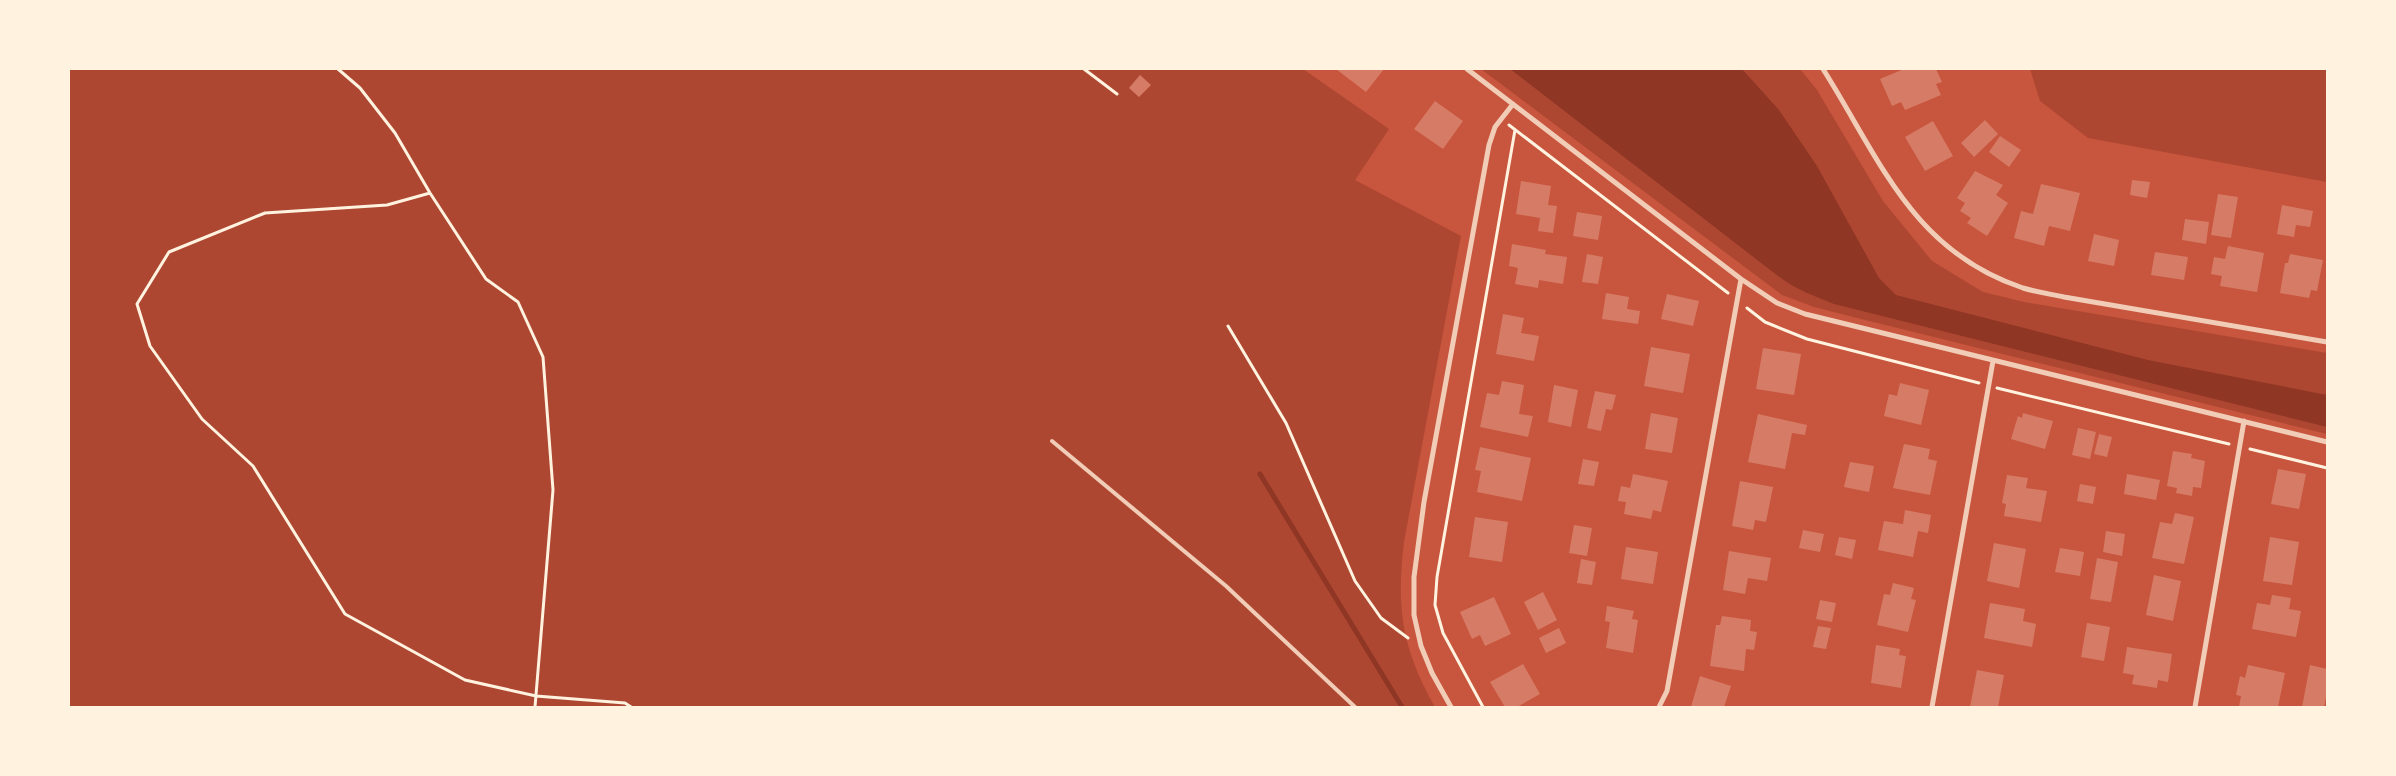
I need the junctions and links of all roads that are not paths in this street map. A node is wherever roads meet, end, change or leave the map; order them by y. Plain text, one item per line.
1 (1467, 69) edge
2 (1823, 69) edge
3 (1513, 104) junction
4 (1741, 279) junction
5 (2327, 342) edge
6 (1993, 361) junction
7 (2244, 421) junction
8 (1052, 441) dead end
9 (2327, 442) edge
10 (1355, 707) edge
11 (1451, 707) edge
12 (1659, 707) edge
13 (1932, 707) edge
14 (2195, 707) edge

1 - 3 street
2 - 5 street
3 - 4 street
3 - 11 street
4 - 6 street
4 - 12 street
6 - 7 street
6 - 13 street
7 - 9 street
7 - 14 street
8 - 10 lane

